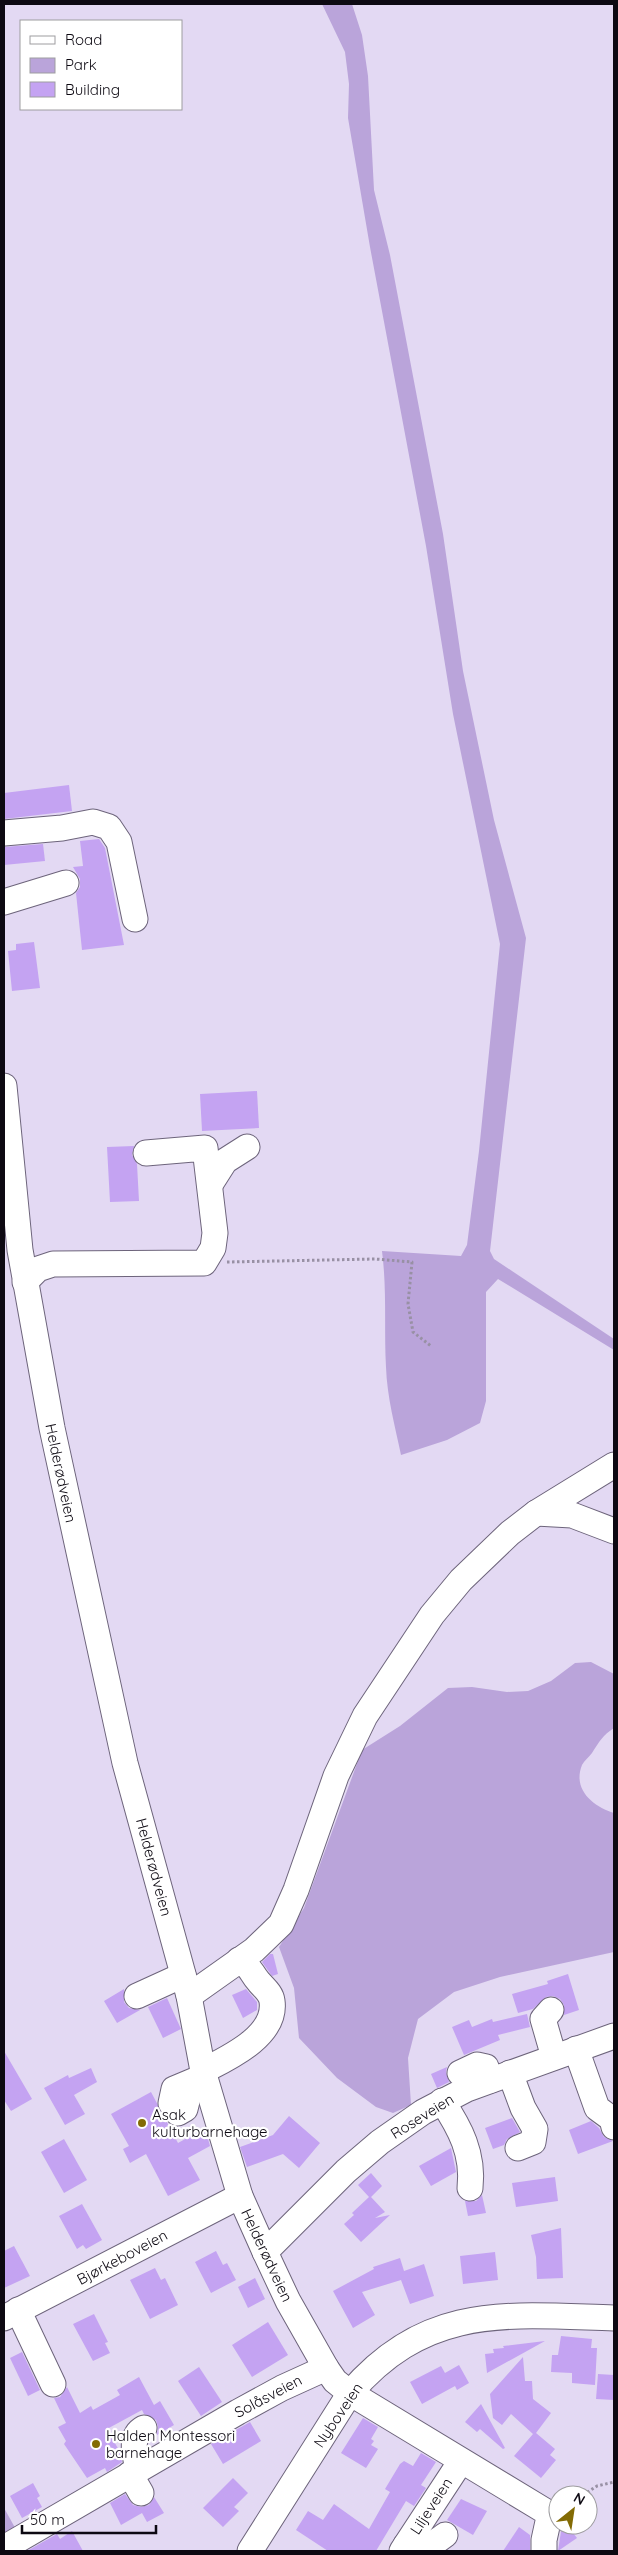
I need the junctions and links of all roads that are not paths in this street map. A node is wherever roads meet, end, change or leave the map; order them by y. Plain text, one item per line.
1 (4, 833) edge
2 (66, 883) dead end
3 (4, 902) edge
4 (135, 919) dead end
5 (4, 1086) edge
6 (247, 1147) dead end
7 (146, 1153) dead end
8 (211, 1183) junction
9 (25, 1282) junction
10 (614, 1464) edge
11 (536, 1513) junction
12 (614, 1531) edge
13 (239, 1960) junction
14 (186, 1986) junction
15 (137, 1996) dead end
16 (551, 2010) dead end
17 (614, 2036) edge
18 (565, 2053) junction
19 (460, 2073) dead end
20 (201, 2076) junction
21 (501, 2076) junction
22 (442, 2101) junction
23 (614, 2127) edge
24 (518, 2148) dead end
25 (470, 2188) dead end
26 (240, 2196) junction
27 (265, 2252) junction
28 (11, 2314) edge
29 (614, 2318) edge
30 (326, 2368) junction
31 (54, 2384) dead end
32 (350, 2393) junction
33 (144, 2428) dead end
34 (461, 2461) junction
35 (136, 2478) junction
36 (445, 2535) dead end
37 (4, 2548) edge
38 (404, 2548) edge
39 (250, 2551) edge
40 (544, 2551) edge

1 - 4 street
2 - 3 street
5 - 9 street, Helderødveien
6 - 8 street
7 - 8 street
8 - 9 street
9 - 14 street, Helderødveien
10 - 11 street
11 - 12 street
11 - 13 street
13 - 14 street
13 - 20 street
14 - 15 street
14 - 20 street, Helderødveien
16 - 18 street
17 - 18 street, Roseveien
18 - 21 street, Roseveien
18 - 23 street
19 - 21 street
20 - 26 street, Helderødveien
21 - 22 street, Roseveien
21 - 24 street
22 - 25 street
22 - 27 street, Roseveien
26 - 27 street, Helderødveien
26 - 28 street, Bjørkeboveien
27 - 30 street, Helderødveien
28 - 31 street
29 - 32 street, Nyboveien
30 - 32 street, Helderødveien
30 - 35 street, Solåsveien
32 - 34 street, Helderødveien
32 - 39 street, Nyboveien
33 - 35 street
34 - 38 street, Liljeveien
34 - 40 street, Helderødveien
35 - 37 street, Solåsveien
36 - 38 street

